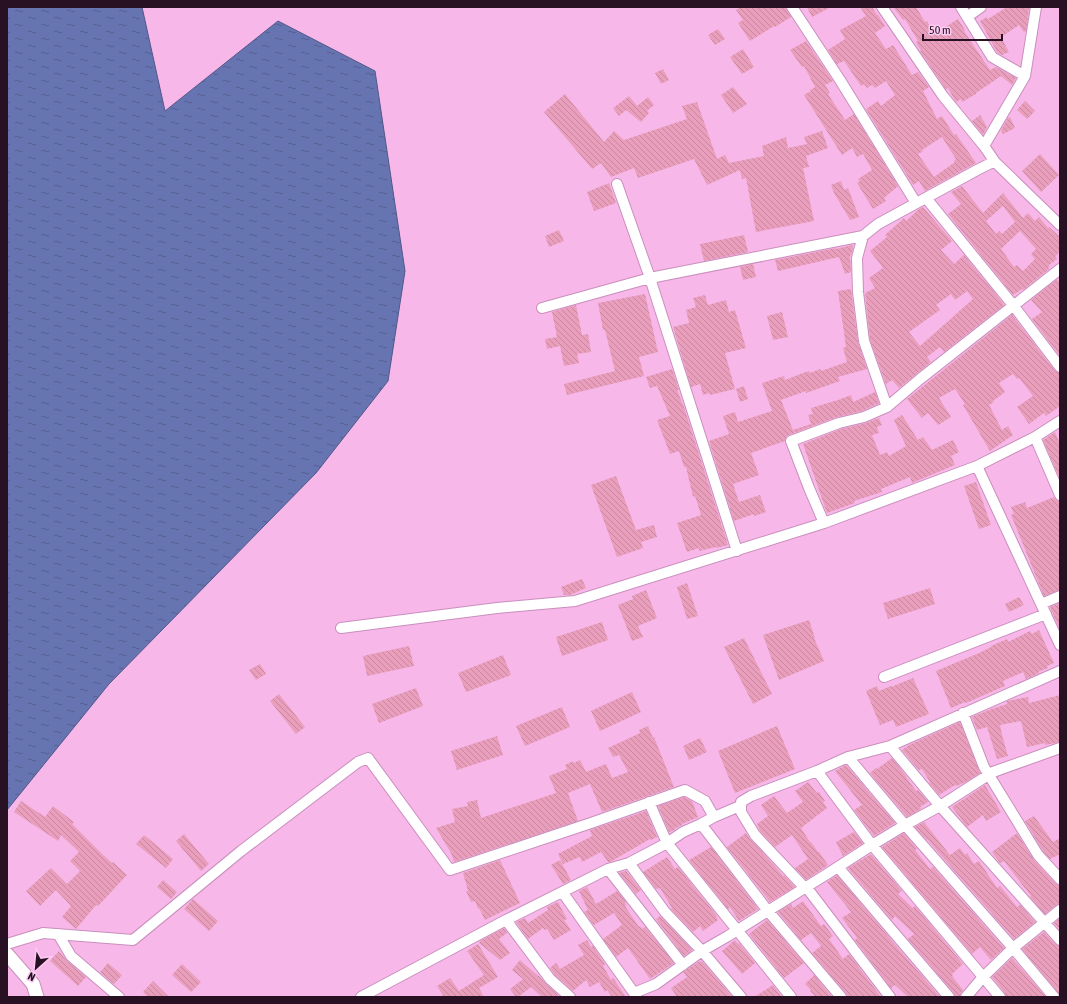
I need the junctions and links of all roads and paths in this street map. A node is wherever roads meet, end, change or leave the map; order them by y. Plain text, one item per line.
1 (792, 7) edge
2 (882, 7) edge
3 (961, 7) edge
4 (981, 7) edge
5 (1036, 7) edge
6 (967, 17) junction
7 (1025, 76) junction
8 (984, 146) junction
9 (995, 162) junction
10 (616, 184) dead end
11 (926, 198) junction
12 (916, 203) junction
13 (1060, 225) edge
14 (863, 236) junction
15 (1060, 269) edge
16 (650, 278) junction
17 (1013, 305) junction
18 (542, 308) dead end
19 (1060, 367) edge
20 (887, 407) junction
21 (1060, 421) edge
22 (1035, 437) junction
23 (977, 466) junction
24 (1060, 495) edge
25 (824, 522) junction
26 (737, 550) junction
27 (1060, 596) edge
28 (1041, 604) junction
29 (1046, 614) junction
30 (341, 628) dead end
31 (1060, 645) edge
32 (1060, 670) edge
33 (884, 677) dead end
34 (963, 714) junction
35 (890, 746) junction
36 (1060, 748) edge
37 (848, 757) junction
38 (817, 770) junction
39 (990, 775) junction
40 (649, 802) junction
41 (740, 806) junction
42 (940, 806) junction
43 (714, 817) junction
44 (701, 824) junction
45 (905, 825) junction
46 (667, 843) junction
47 (872, 844) junction
48 (629, 862) junction
49 (838, 867) junction
50 (608, 869) junction
51 (1060, 879) edge
52 (805, 888) junction
53 (563, 893) junction
54 (1060, 910) edge
55 (768, 911) junction
56 (506, 920) junction
57 (1045, 923) junction
58 (737, 931) junction
59 (58, 934) junction
60 (1060, 940) edge
61 (7, 944) edge
62 (1013, 948) junction
63 (702, 951) junction
64 (9, 962) edge
65 (683, 965) junction
66 (983, 977) junction
67 (635, 995) edge
68 (37, 997) edge
69 (119, 997) edge
70 (361, 997) edge
71 (570, 997) edge
72 (742, 997) edge
73 (791, 997) edge
74 (841, 997) edge
75 (890, 997) edge
76 (949, 997) edge
77 (966, 997) edge
78 (1000, 997) edge
79 (1054, 997) edge

1 - 12 street
2 - 8 street
3 - 6 street
4 - 6 street
5 - 7 street
6 - 7 street
7 - 8 street
8 - 9 street
9 - 11 street
9 - 13 street
10 - 16 street
11 - 12 street
11 - 17 street
12 - 14 street
14 - 16 street
14 - 20 street
15 - 17 street
16 - 18 street
16 - 26 street
17 - 19 street
17 - 20 street
20 - 25 street
21 - 22 street
22 - 23 street
22 - 24 street
23 - 25 street
23 - 28 street
25 - 26 street
26 - 30 street
27 - 28 street
28 - 29 street
29 - 31 street
29 - 33 street
32 - 34 street
34 - 35 street
34 - 39 street
35 - 37 street
35 - 42 street
36 - 39 street
37 - 38 street
37 - 45 street
38 - 41 street
38 - 47 street
39 - 42 street
39 - 51 street
40 - 43 street
40 - 46 street
40 - 59 street
41 - 43 street
41 - 52 street
42 - 45 street
42 - 57 street
43 - 44 street
44 - 46 street
44 - 55 street
45 - 47 street
45 - 62 street
46 - 48 street
46 - 58 street
47 - 49 street
47 - 66 street
48 - 50 street
48 - 63 street
49 - 52 street
49 - 76 street
50 - 53 street
50 - 65 street
52 - 55 street
52 - 75 street
53 - 56 street
53 - 67 street
54 - 57 street
55 - 58 street
55 - 74 street
56 - 70 street
56 - 71 street
57 - 60 street
57 - 62 street
58 - 63 street
58 - 73 street
59 - 61 street
59 - 69 street
62 - 66 street
62 - 79 street
63 - 65 street
63 - 72 street
64 - 68 street
65 - 67 street
66 - 77 street
66 - 78 street

